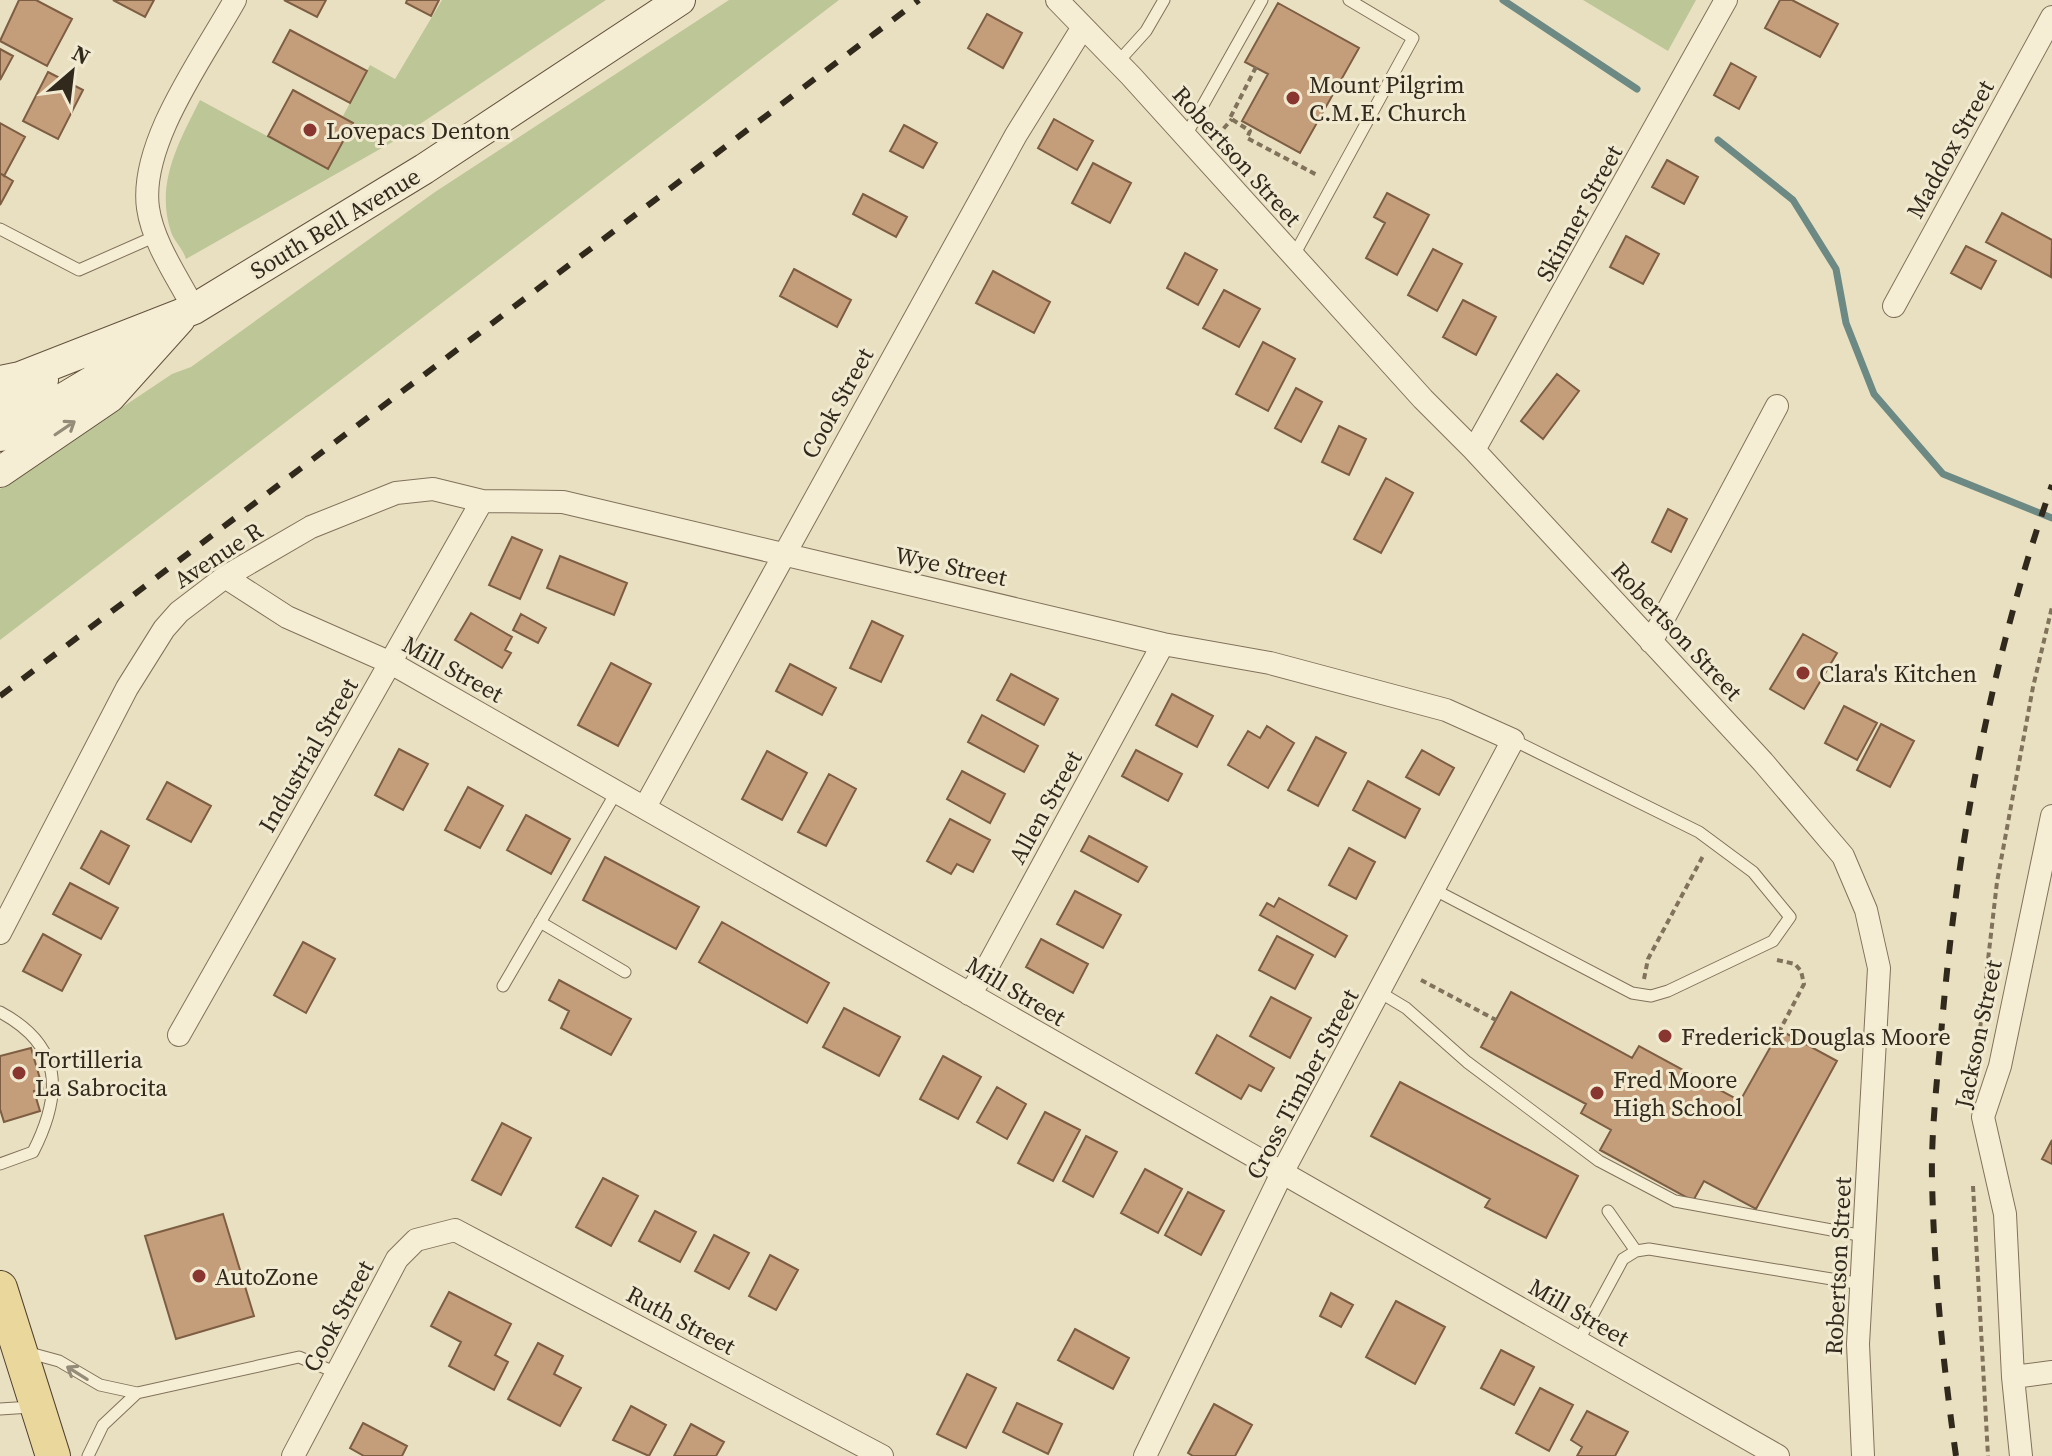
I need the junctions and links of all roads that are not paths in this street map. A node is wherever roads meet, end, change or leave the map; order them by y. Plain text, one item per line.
1 (235, 0) edge
2 (680, 0) edge
3 (1057, 0) edge
4 (1164, 0) edge
5 (1262, 0) edge
6 (1349, 0) edge
7 (1726, 0) edge
8 (2052, 17) edge
9 (1083, 27) junction
10 (1118, 62) junction
11 (1185, 137) junction
12 (0, 229) edge
13 (156, 236) junction
14 (1293, 257) junction
15 (1894, 306) dead end
16 (191, 310) junction
17 (164, 334) junction
18 (106, 342) junction
19 (0, 381) edge
20 (0, 406) edge
21 (1777, 406) dead end
22 (0, 436) edge
23 (1474, 450) junction
24 (0, 472) edge
25 (482, 501) junction
26 (371, 503) joint
27 (786, 555) junction
28 (225, 577) junction
29 (1651, 642) junction
30 (1163, 644) junction
31 (391, 663) junction
32 (1513, 740) junction
33 (617, 791) junction
34 (645, 807) junction
35 (2052, 816) edge
36 (1433, 889) junction
37 (540, 922) junction
38 (0, 933) edge
39 (625, 972) dead end
40 (503, 986) dead end
41 (1381, 993) junction
42 (969, 994) junction
43 (0, 1012) edge
44 (179, 1035) dead end
45 (0, 1164) edge
46 (1283, 1171) junction
47 (1608, 1211) dead end
48 (455, 1230) joint
49 (1864, 1236) junction
50 (1636, 1251) junction
51 (1862, 1284) junction
52 (0, 1288) edge
53 (1578, 1342) junction
54 (18, 1349) junction
55 (2052, 1372) edge
56 (337, 1373) junction
57 (2013, 1377) junction
58 (137, 1393) junction
59 (37, 1407) junction
60 (0, 1409) edge
61 (53, 1456) edge
62 (88, 1456) edge
63 (293, 1456) edge
64 (882, 1456) edge
65 (1145, 1456) edge
66 (1778, 1456) edge
67 (1863, 1456) edge
68 (2021, 1456) edge

1 - 13 street
2 - 16 main road, South Bell Avenue
3 - 9 street, Robertson Street
4 - 10 lane
5 - 11 lane
6 - 14 lane
7 - 23 street, Skinner Street
8 - 15 street, Maddox Street
9 - 10 street, Robertson Street
9 - 27 street, Cook Street
10 - 11 street, Robertson Street
11 - 14 street, Robertson Street
12 - 13 lane
13 - 16 street
14 - 23 street, Robertson Street
16 - 17 main road, South Bell Avenue
16 - 18 main road, South Bell Avenue
17 - 22 main road, South Bell Avenue
24 -> 17 main road, South Bell Avenue
18 - 19 main road, South Bell Avenue
18 - 20 main road, South Bell Avenue
21 - 29 street
23 - 29 street, Robertson Street
25 - 26 street, Wye Street
25 - 27 street, Wye Street
25 - 31 street, Industrial Street
26 - 28 street, Avenue R
27 - 30 street, Wye Street
27 - 34 street, Cook Street
28 - 31 street, Mill Street
28 - 38 street, Avenue R
29 - 49 street, Robertson Street
30 - 32 street, Wye Street
30 - 42 street, Allen Street
31 - 33 street, Mill Street
31 - 44 street, Industrial Street
32 - 36 street, Cross Timber Street
32 - 36 lane
33 - 34 street, Mill Street
33 - 37 lane
34 - 42 street, Mill Street
35 - 57 street, Jackson Street
36 - 41 street, Cross Timber Street
37 - 39 lane
37 - 40 lane
41 - 46 street, Cross Timber Street
41 - 49 lane
42 - 46 street, Mill Street
43 - 45 lane
46 - 53 street, Mill Street
46 - 65 street, Cross Timber Street
47 - 50 lane
48 - 56 street, Cook Street
48 - 64 street, Ruth Street
49 - 51 street, Robertson Street
50 - 51 lane
50 - 53 lane
51 - 67 street, Robertson Street
52 - 54 main road
53 - 66 street, Mill Street
58 -> 54 lane
54 - 59 main road
55 - 57 street
56 - 58 lane
56 - 63 street, Cook Street
57 - 68 street, Jackson Street
58 - 62 lane
59 - 60 lane
59 - 61 main road

